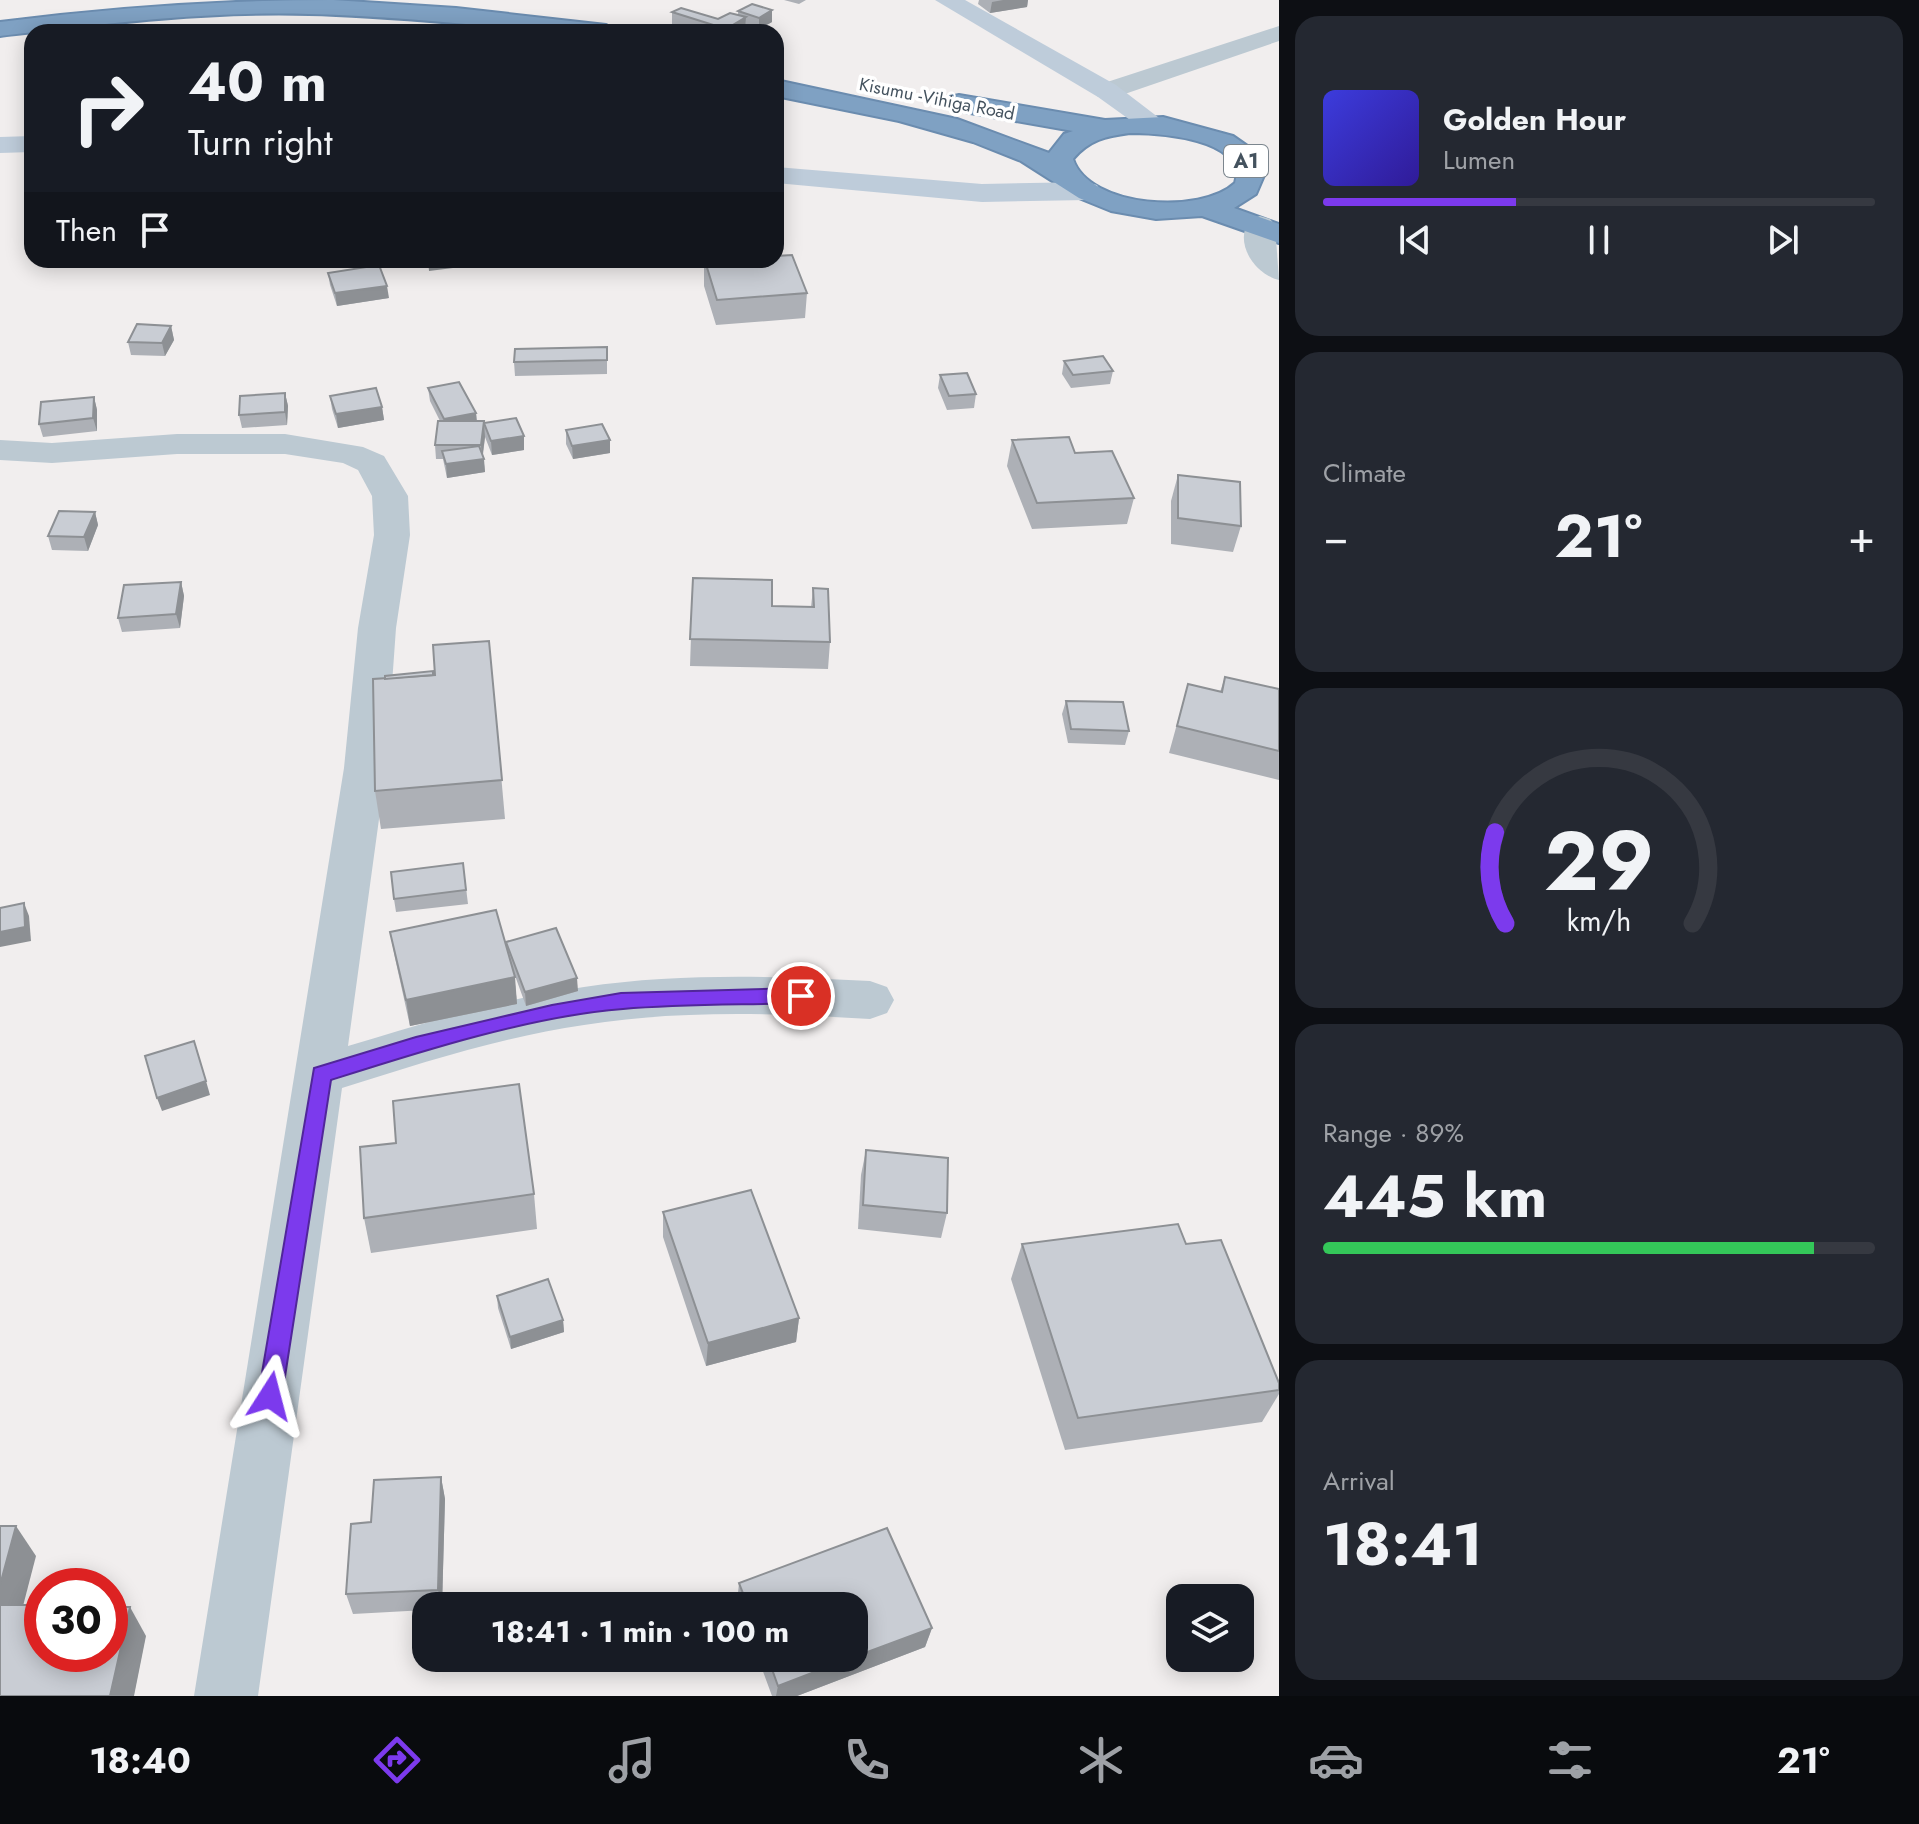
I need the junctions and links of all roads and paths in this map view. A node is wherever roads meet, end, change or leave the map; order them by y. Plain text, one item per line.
1 (947, 0) edge
2 (49, 24) edge
3 (533, 24) edge
4 (24, 27) edge
5 (0, 29) edge
6 (1279, 33) edge
7 (24, 47) edge
8 (0, 50) edge
9 (784, 69) edge
10 (784, 90) edge
11 (1107, 91) junction
12 (1154, 124) junction
13 (1100, 127) junction
14 (24, 144) edge
15 (0, 145) edge
16 (1251, 173) junction
17 (1064, 174) junction
18 (784, 176) edge
19 (1279, 189) edge
20 (1087, 191) junction
21 (1207, 208) junction
22 (1270, 230) edge
23 (1279, 271) edge
24 (0, 450) edge
25 (870, 1000) dead end
26 (321, 1074) junction
27 (226, 1696) edge

1 - 11 street
2 - 3 highway
4 - 5 highway
6 - 11 street
7 - 8 highway
9 - 13 highway, Kisumu -Vihiga Road / A1
10 - 17 highway, Kisumu -Vihiga Road / A1
11 - 12 street
12 - 13 highway, A1
12 - 16 highway, A1
13 - 17 highway, A1
14 - 15 street
16 - 19 highway, A1
16 - 21 highway, A1
17 - 20 highway, A1
18 - 20 street
20 - 21 highway, A1
21 - 22 highway, A1
22 - 23 street
24 - 26 street
25 - 26 street
26 - 27 street

